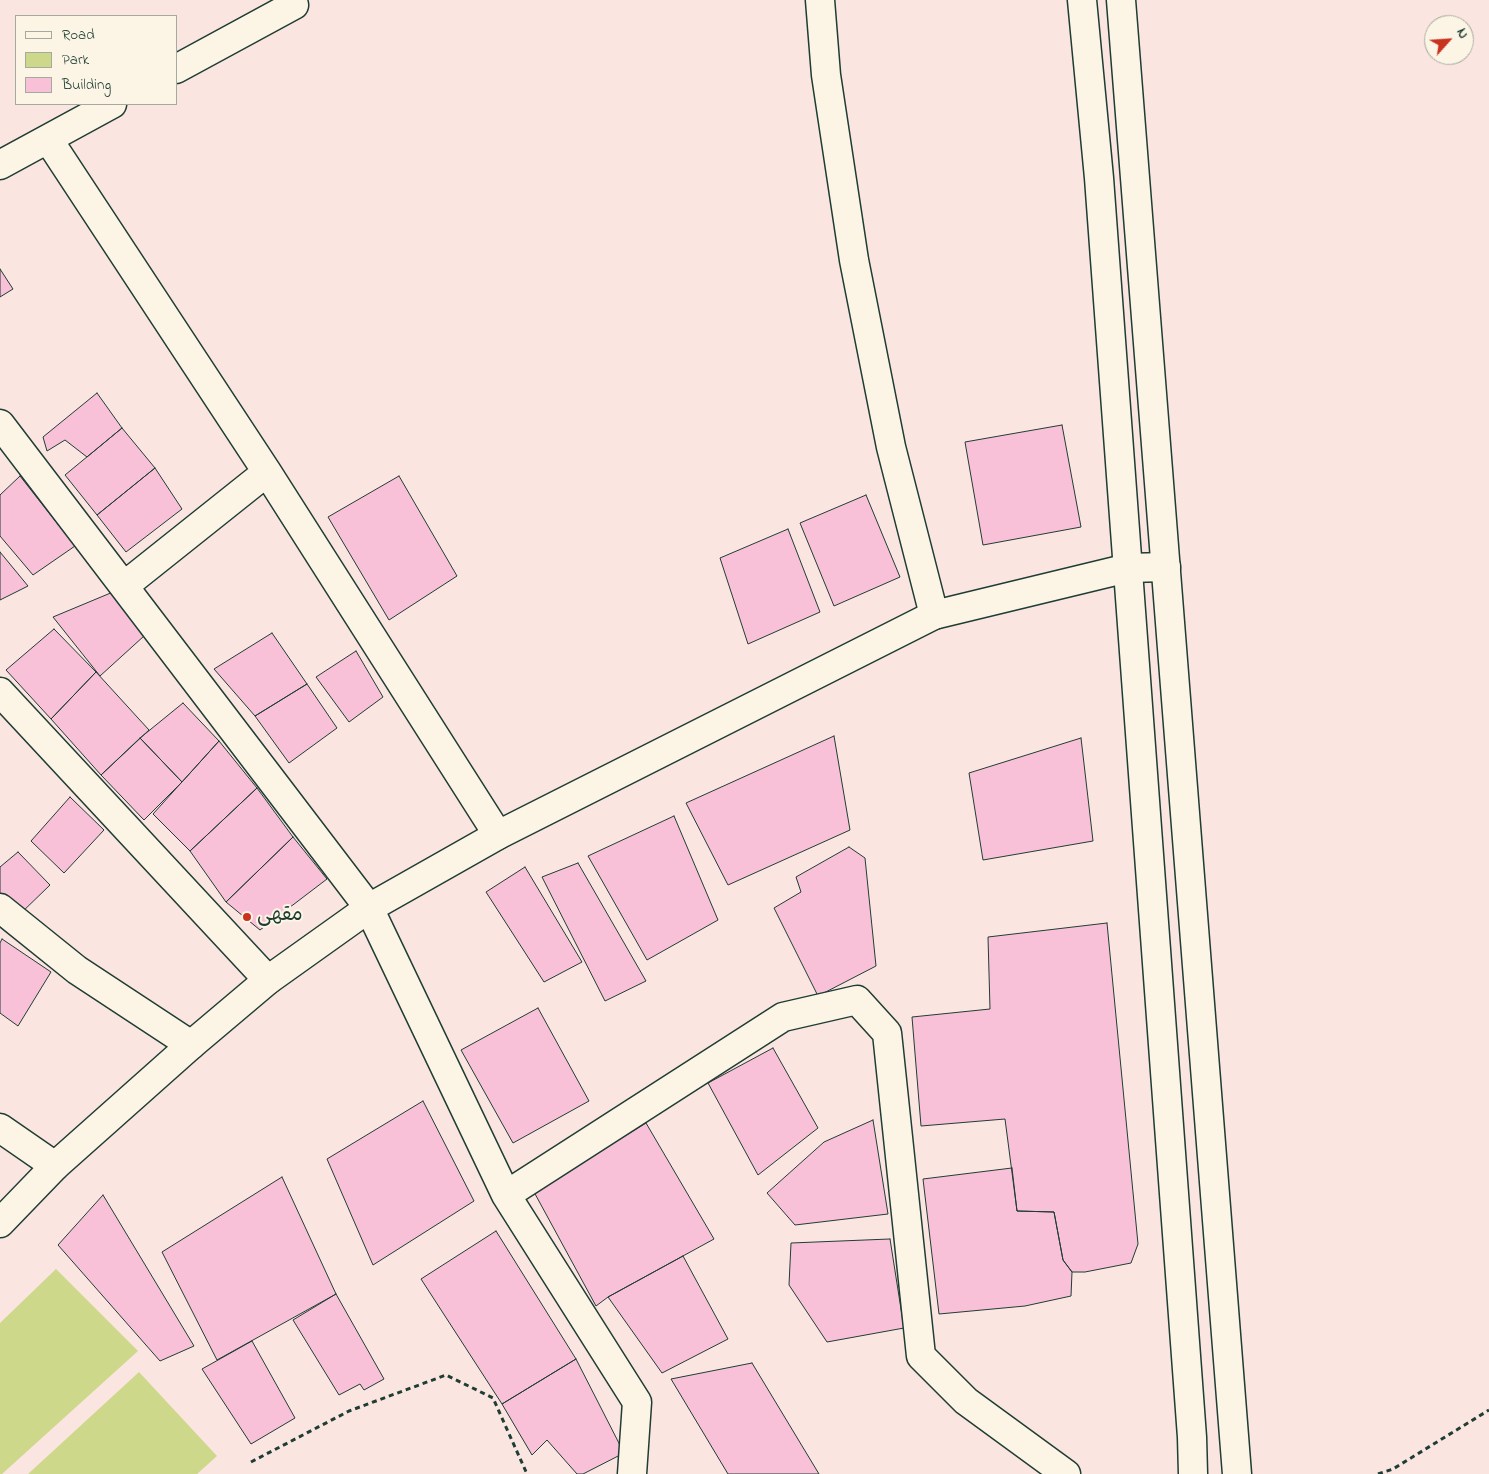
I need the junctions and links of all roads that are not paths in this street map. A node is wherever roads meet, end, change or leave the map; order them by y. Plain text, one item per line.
1 (820, 0) edge
2 (1082, 0) edge
3 (1121, 0) edge
4 (294, 5) dead end
5 (178, 68) edge
6 (110, 105) edge
7 (48, 139) junction
8 (0, 164) edge
9 (0, 424) edge
10 (267, 472) junction
11 (1128, 568) junction
12 (1166, 568) junction
13 (124, 586) junction
14 (934, 615) junction
15 (0, 692) edge
16 (498, 835) junction
17 (0, 908) edge
18 (369, 908) junction
19 (268, 980) junction
20 (191, 1045) junction
21 (0, 1128) edge
22 (55, 1166) junction
23 (506, 1195) junction
24 (0, 1224) edge
25 (632, 1474) edge
26 (1066, 1474) edge
27 (1193, 1474) edge
28 (1237, 1474) edge

1 - 14 street
2 - 11 street
3 - 12 street
4 - 5 street
6 - 7 street
7 - 8 street
7 - 10 street
9 - 13 street
10 - 13 street
10 - 16 street
11 - 12 street
11 - 14 street
11 - 27 street
12 - 28 street
13 - 18 street
14 - 16 street
15 - 19 street
16 - 18 street
17 - 20 street
18 - 19 street
18 - 23 street
19 - 20 street
20 - 22 street
21 - 22 street
22 - 24 street
23 - 25 street
23 - 26 street

